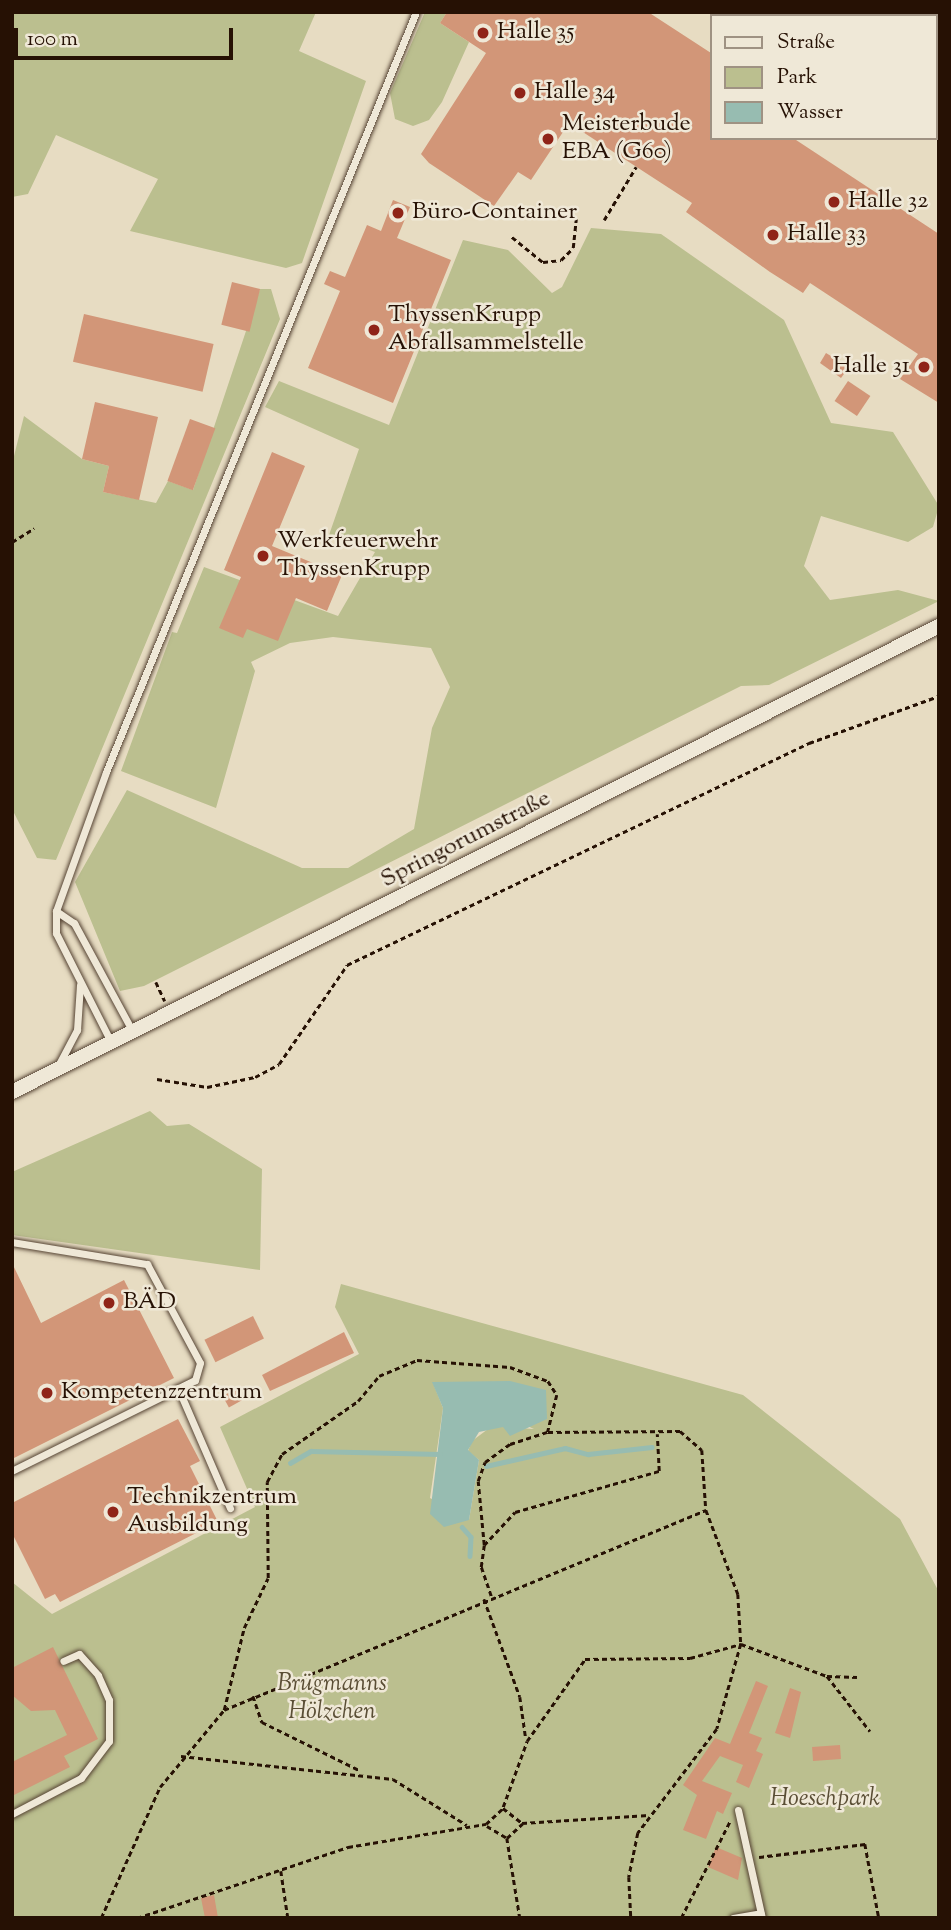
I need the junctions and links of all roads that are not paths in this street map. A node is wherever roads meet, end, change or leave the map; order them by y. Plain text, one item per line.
1 (416, 12) edge
2 (939, 626) edge
3 (56, 911) junction
4 (79, 977) junction
5 (133, 1032) junction
6 (112, 1043) junction
7 (55, 1071) junction
8 (12, 1092) edge
9 (12, 1242) edge
10 (178, 1388) junction
11 (12, 1471) edge
12 (230, 1508) dead end
13 (64, 1661) dead end
14 (738, 1810) road end
15 (12, 1814) edge
16 (761, 1915) edge
17 (733, 1918) edge

1 - 3 lane
2 - 5 street, Springorumstraße
3 - 4 lane
3 - 5 lane
4 - 6 lane
4 - 7 lane
5 - 6 street, Springorumstraße
6 - 7 street, Springorumstraße
7 - 8 street, Springorumstraße
9 - 10 lane
10 - 11 lane
10 - 12 lane
13 - 15 lane
14 - 16 lane
16 - 17 lane

